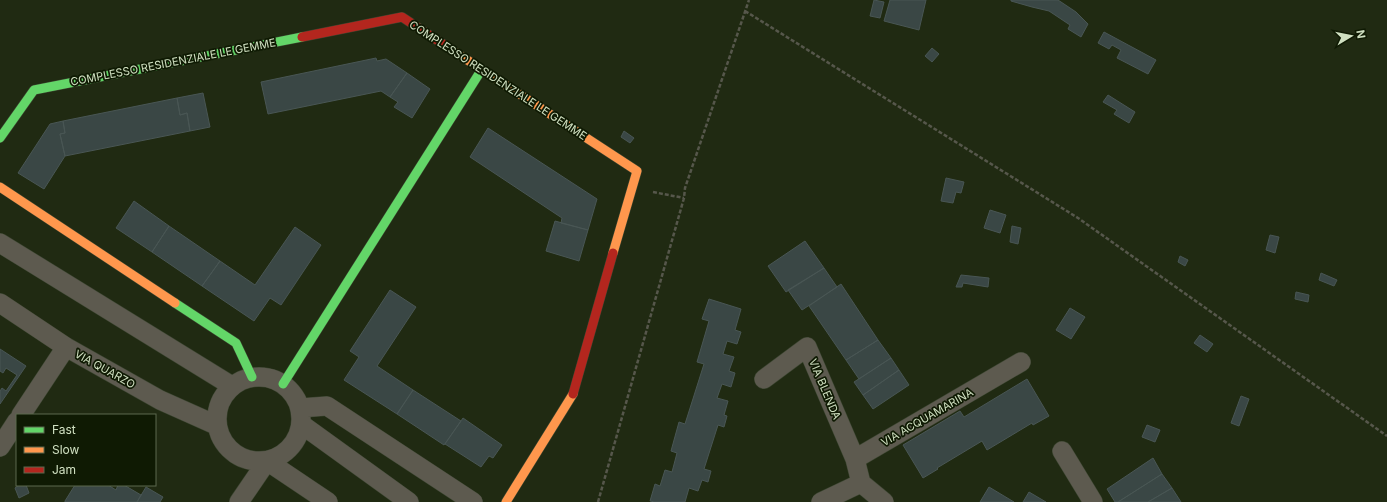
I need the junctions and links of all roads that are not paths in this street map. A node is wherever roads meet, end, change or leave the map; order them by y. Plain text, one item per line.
1 (482, 69) junction
2 (0, 138) edge
3 (0, 187) edge
4 (0, 243) edge
5 (0, 303) edge
6 (66, 347) junction
7 (1021, 362) dead end
8 (252, 377) junction
9 (764, 379) dead end
10 (283, 384) junction
11 (232, 386) junction
12 (22, 414) edge
13 (300, 416) junction
14 (16, 422) edge
15 (216, 425) junction
16 (0, 446) edge
17 (1062, 451) dead end
18 (855, 459) junction
19 (266, 461) junction
20 (861, 483) junction
21 (239, 502) edge
22 (328, 502) edge
23 (409, 502) edge
24 (473, 502) edge
25 (506, 502) edge
26 (821, 502) edge
27 (884, 502) edge
28 (1093, 502) edge

1 - 2 street, COMPLESSO RESIDENZIALE LE GEMME
1 - 10 street
1 - 25 street, COMPLESSO RESIDENZIALE LE GEMME
3 - 8 street
4 - 11 street
5 - 6 street, VIA QUARZO
6 - 12 street
6 - 15 street, VIA QUARZO
7 - 18 street, VIA ACQUAMARINA
8 - 10 street
8 - 11 street
9 - 18 street, VIA BLENDA
10 - 13 street
11 - 15 street
13 - 19 street
13 - 23 street
13 - 24 street
14 - 16 street
15 - 19 street
17 - 28 street
18 - 20 street
19 - 21 street
19 - 22 street
20 - 26 street
20 - 27 street

